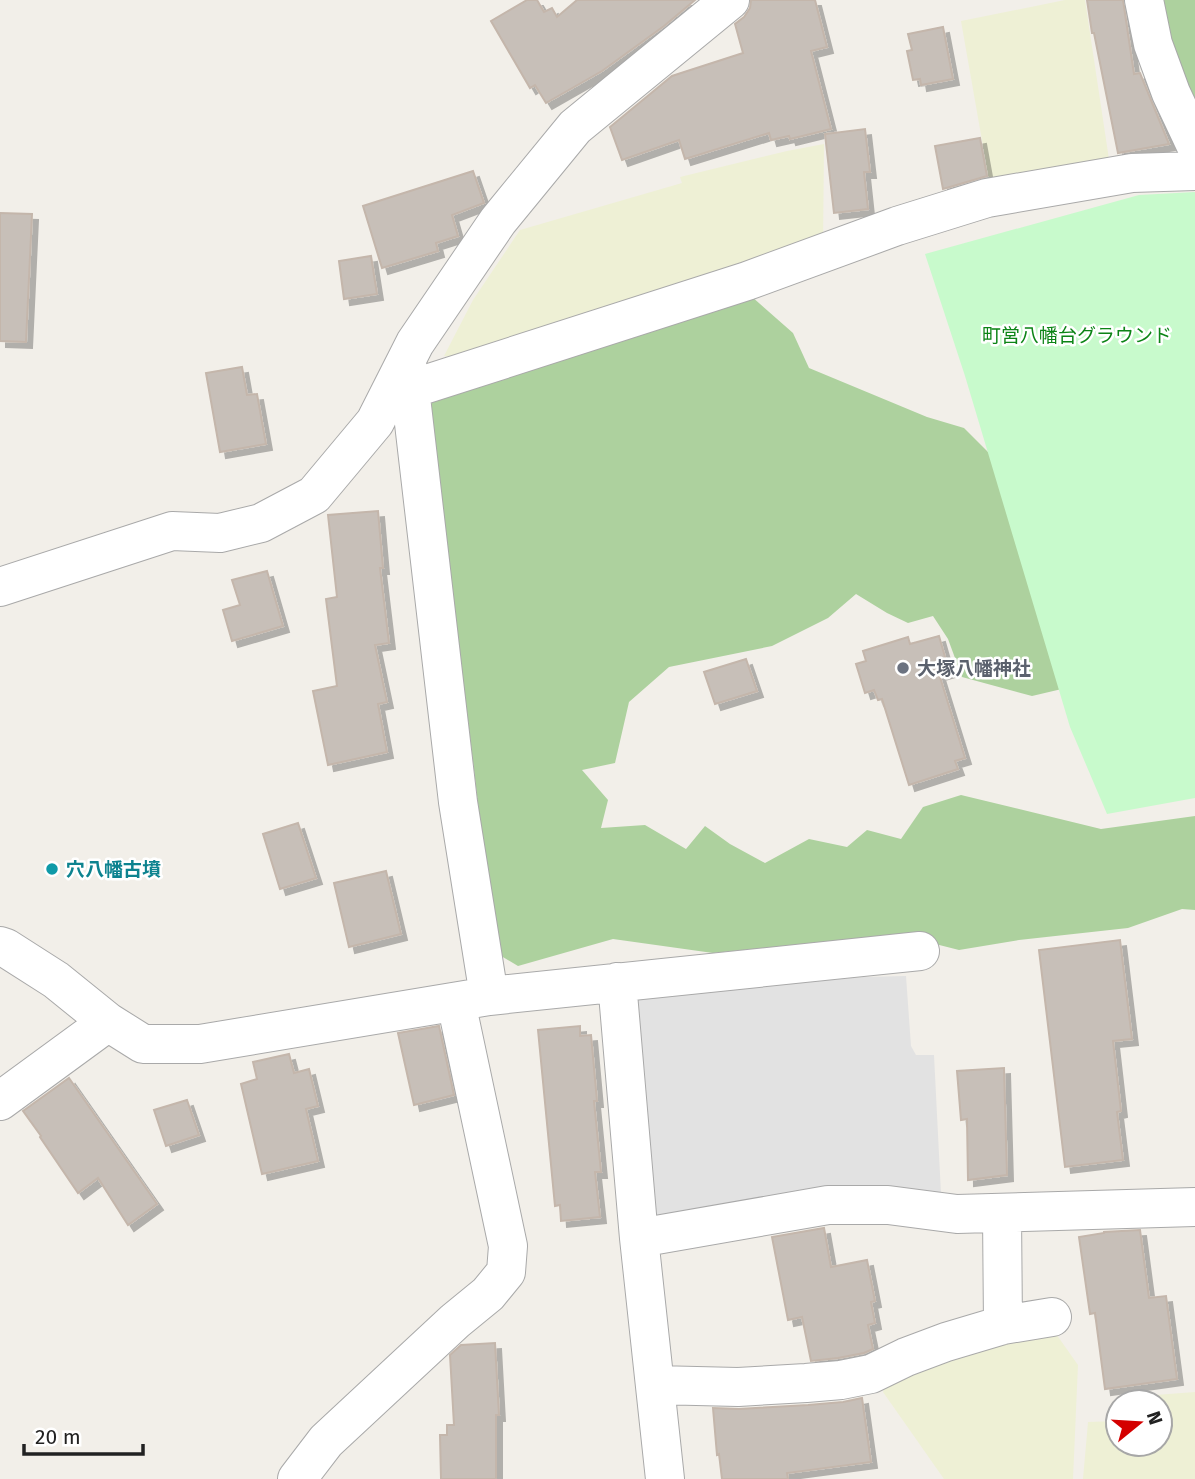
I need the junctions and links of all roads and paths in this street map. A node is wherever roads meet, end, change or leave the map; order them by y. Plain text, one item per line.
1 (730, 0) edge
2 (1144, 0) edge
3 (1195, 144) edge
4 (1195, 171) edge
5 (409, 373) junction
6 (0, 587) edge
7 (0, 946) edge
8 (920, 951) dead end
9 (617, 982) junction
10 (472, 999) junction
11 (107, 1022) junction
12 (0, 1101) edge
13 (1195, 1208) edge
14 (1002, 1214) junction
15 (639, 1238) junction
16 (1052, 1317) dead end
17 (1003, 1325) junction
18 (655, 1385) junction
19 (297, 1479) edge
20 (665, 1479) edge

1 - 5 street
2 - 3 street
4 - 5 street
5 - 6 street
5 - 10 street
7 - 11 street
8 - 9 street
9 - 10 street
9 - 15 street
10 - 11 street
10 - 19 street
11 - 12 street
13 - 14 street
14 - 15 street
14 - 17 street
15 - 18 street
16 - 17 street
17 - 18 street
18 - 20 street

